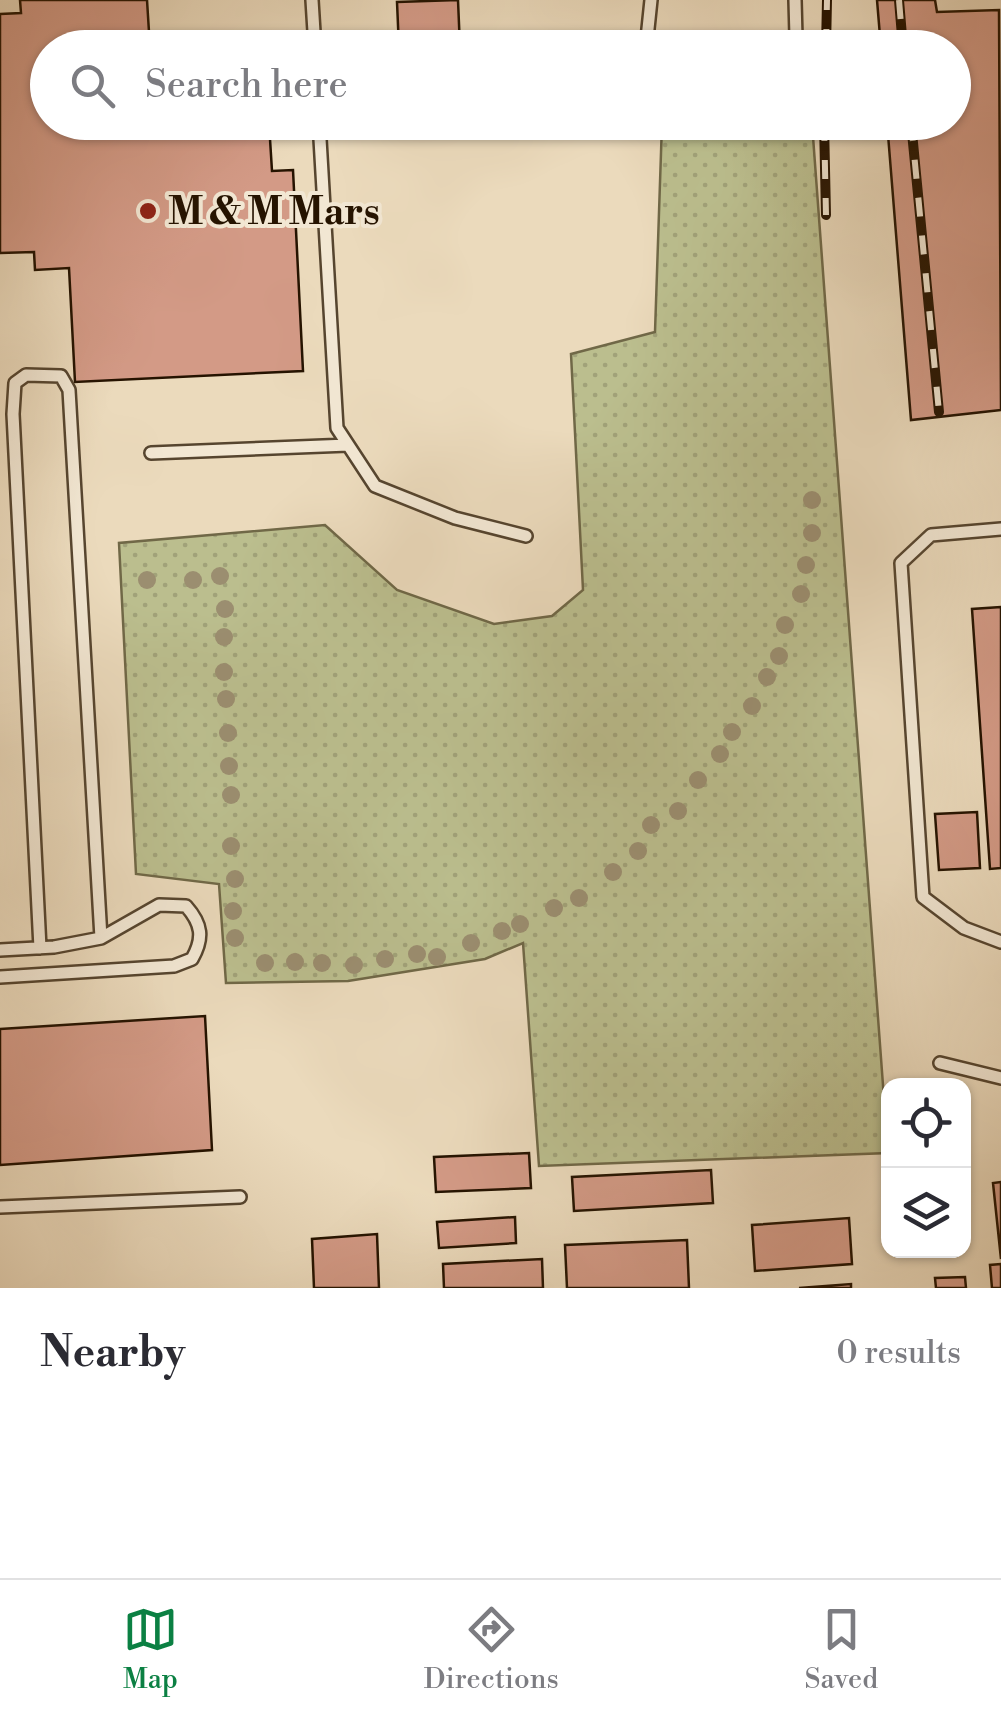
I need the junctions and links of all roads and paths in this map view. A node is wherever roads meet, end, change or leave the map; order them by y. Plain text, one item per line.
1 (312, 0) edge
2 (651, 0) edge
3 (795, 0) edge
4 (313, 30) edge
5 (648, 30) edge
6 (796, 30) edge
7 (320, 140) edge
8 (348, 445) junction
9 (152, 453) dead end
10 (1001, 529) edge
11 (526, 536) dead end
12 (101, 938) junction
13 (1001, 942) edge
14 (40, 948) junction
15 (0, 950) edge
16 (0, 977) edge
17 (940, 1063) dead end
18 (1001, 1078) edge
19 (240, 1196) dead end
20 (0, 1207) edge

1 - 4 lane
2 - 5 lane
3 - 6 lane
7 - 8 lane
8 - 9 lane
8 - 11 lane
10 - 13 lane
12 - 14 lane
12 - 14 lane
12 - 16 lane
14 - 15 lane
17 - 18 lane
19 - 20 lane

